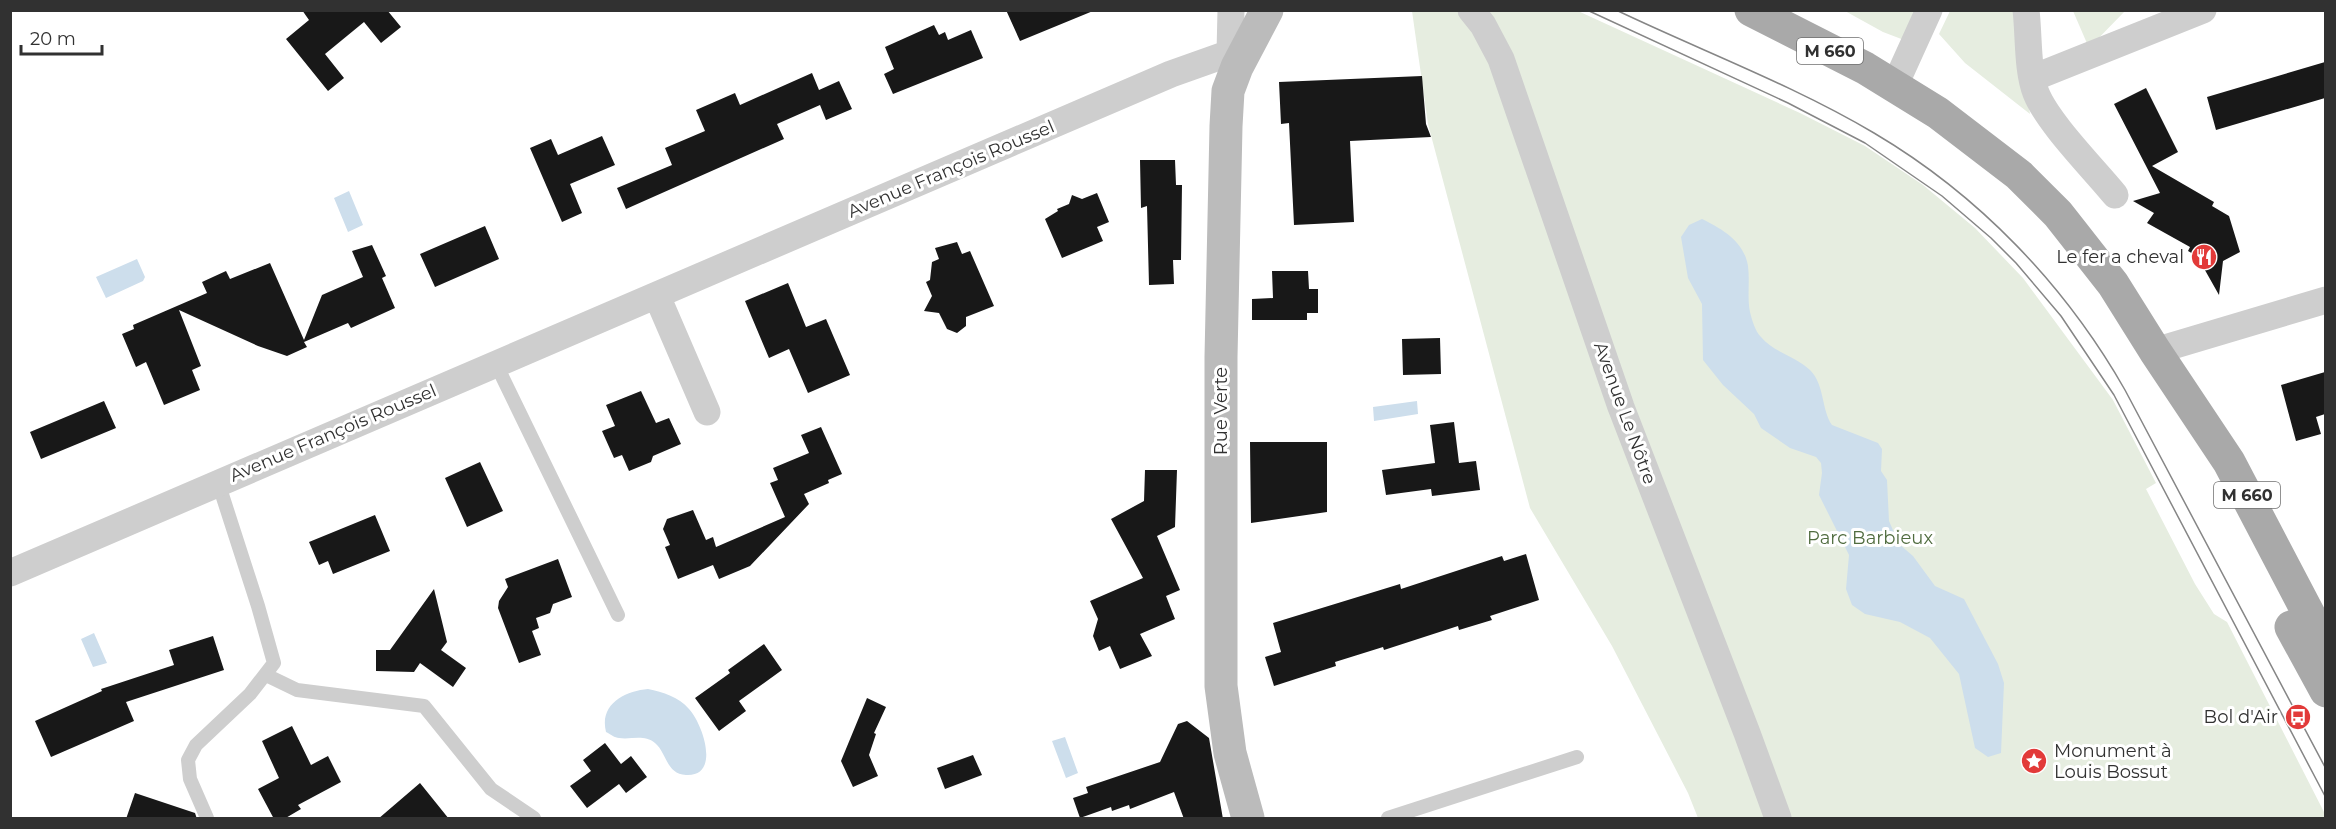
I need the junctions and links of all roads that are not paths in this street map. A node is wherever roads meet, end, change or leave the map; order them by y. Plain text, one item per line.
1 (1231, 10) edge
2 (1267, 10) edge
3 (1470, 10) edge
4 (1929, 10) edge
5 (2026, 10) edge
6 (2203, 10) edge
7 (1752, 13) edge
8 (1238, 50) junction
9 (2033, 78) junction
10 (1895, 85) junction
11 (2115, 195) dead end
12 (657, 296) junction
13 (2325, 300) edge
14 (2155, 351) junction
15 (496, 364) junction
16 (707, 412) dead end
17 (218, 482) junction
18 (10, 573) edge
19 (618, 615) dead end
20 (2320, 648) edge
21 (266, 675) junction
22 (2325, 691) edge
23 (1577, 757) dead end
24 (207, 819) edge
25 (534, 819) edge
26 (1248, 819) edge
27 (1388, 819) edge
28 (1778, 819) edge

1 - 8 street
2 - 8 street, Rue Verte
3 - 28 street, Avenue Le Nôtre
4 - 10 street
5 - 9 street
6 - 9 street
7 - 10 main road, M 660
8 - 12 street, Avenue François Roussel
8 - 26 street, Rue Verte
9 - 11 street
10 - 14 main road, M 660
12 - 15 street, Avenue François Roussel
12 - 16 street
13 - 14 street
14 - 20 main road, M 660
15 - 17 street, Avenue François Roussel
15 - 19 lane
17 - 18 street, Avenue François Roussel
17 - 21 lane
20 - 22 main road, M 660
21 - 24 lane
21 - 25 lane
23 - 27 lane

